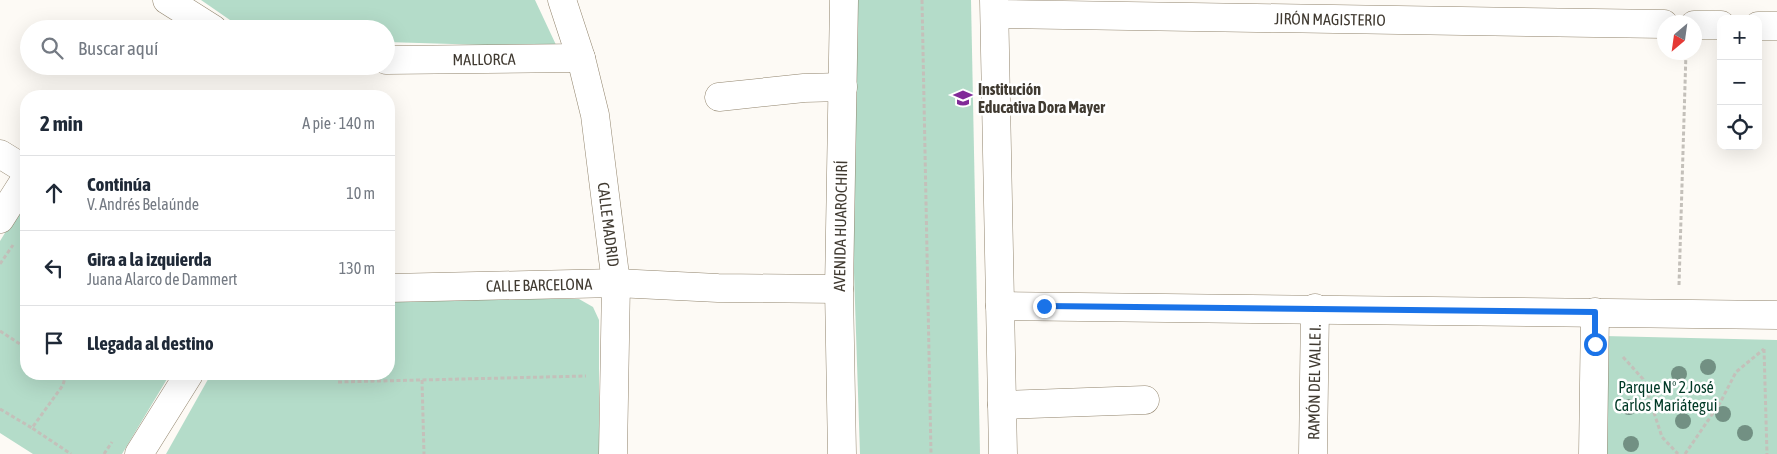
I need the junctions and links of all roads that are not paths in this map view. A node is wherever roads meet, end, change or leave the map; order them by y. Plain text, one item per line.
1 (167, 0) edge
2 (562, 0) edge
3 (841, 5) edge
4 (994, 7) edge
5 (1279, 9) edge
6 (199, 20) edge
7 (1657, 24) edge
8 (1702, 25) edge
9 (1717, 25) edge
10 (1762, 26) edge
11 (1777, 26) edge
12 (581, 58) junction
13 (395, 60) edge
14 (843, 87) junction
15 (719, 97) dead end
16 (0, 154) edge
17 (20, 166) edge
18 (20, 187) edge
19 (0, 219) edge
20 (616, 283) junction
21 (395, 288) edge
22 (839, 289) junction
23 (1000, 306) junction
24 (1315, 308) junction
25 (1595, 312) junction
26 (1777, 315) edge
27 (185, 380) edge
28 (1145, 400) dead end
29 (1002, 405) junction
30 (139, 454) edge
31 (612, 454) edge
32 (842, 454) edge
33 (1003, 454) edge
34 (1313, 454) edge
35 (1592, 454) edge

1 - 6 street
2 - 12 street, CALLE MADRID
3 - 14 street, AVENIDA HUAROCHIRÍ
4 - 5 street, JIRÓN MAGISTERIO
4 - 23 street
5 - 7 street, JIRÓN MAGISTERIO
8 - 9 street
10 - 11 street
12 - 13 street, MALLORCA
12 - 20 street, CALLE MADRID
14 - 15 street
14 - 22 street, AVENIDA HUAROCHIRÍ
16 - 17 street
18 - 19 street
20 - 21 street, CALLE BARCELONA
20 - 22 street, CALLE BARCELONA
20 - 31 street, CALLE MADRID
22 - 32 street, AVENIDA HUAROCHIRÍ
23 - 24 street
23 - 29 street
24 - 25 street
24 - 34 street, RAMÓN DEL VALLE I.
25 - 26 street
25 - 35 street
27 - 30 street
28 - 29 street
29 - 33 street

